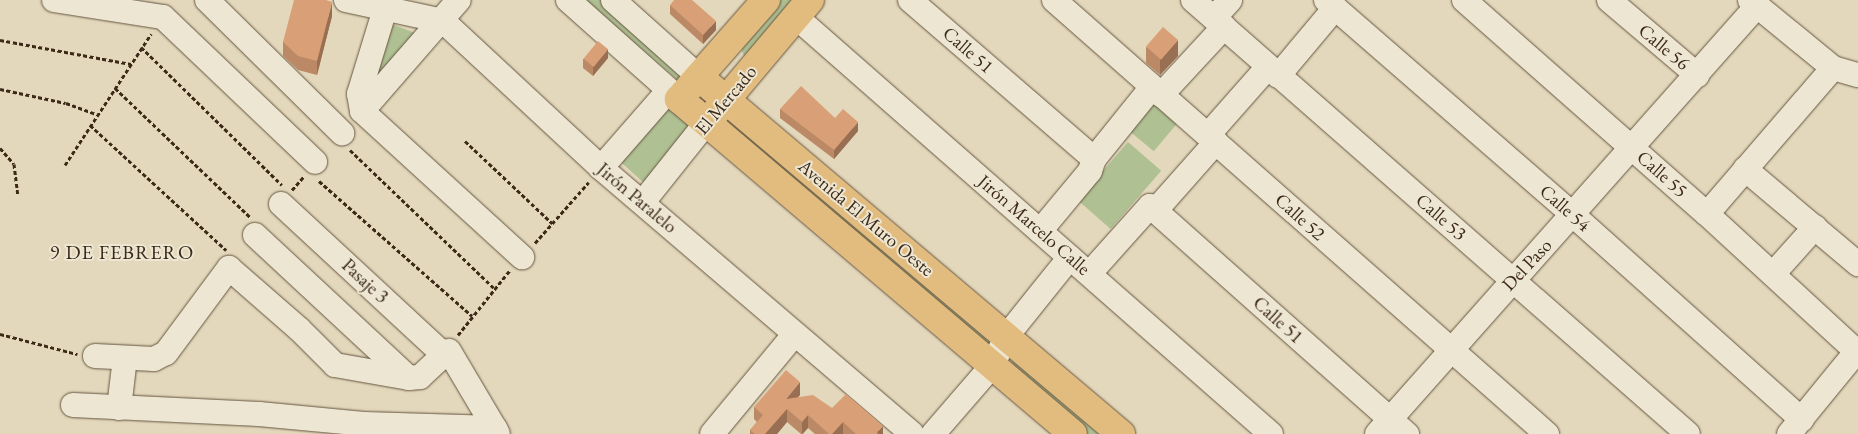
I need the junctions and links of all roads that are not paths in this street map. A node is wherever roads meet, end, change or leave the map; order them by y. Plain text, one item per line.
1 (54, 0) edge
2 (207, 0) edge
3 (346, 0) edge
4 (460, 0) edge
5 (568, 0) edge
6 (613, 0) edge
7 (766, 0) edge
8 (910, 0) edge
9 (1054, 0) edge
10 (1193, 0) edge
11 (1230, 0) edge
12 (1464, 0) edge
13 (1609, 0) edge
14 (1753, 3) edge
15 (1330, 4) edge
16 (803, 8) edge
17 (384, 10) junction
18 (443, 22) junction
19 (1219, 22) junction
20 (1833, 68) junction
21 (1272, 72) junction
22 (1697, 75) junction
23 (1858, 75) edge
24 (699, 77) junction
25 (1156, 91) junction
26 (674, 95) junction
27 (726, 100) junction
28 (362, 111) junction
29 (706, 123) junction
30 (343, 139) road end
31 (1212, 139) junction
32 (1633, 148) junction
33 (1094, 159) junction
34 (602, 168) junction
35 (1746, 169) junction
36 (315, 170) road end
37 (285, 198) road end
38 (643, 202) junction
39 (1152, 208) junction
40 (1707, 214) junction
41 (1573, 215) junction
42 (1815, 227) junction
43 (254, 228) road end
44 (1040, 231) junction
45 (522, 257) dead end
46 (1070, 257) junction
47 (1858, 264) edge
48 (1090, 273) junction
49 (1773, 274) junction
50 (1513, 278) junction
51 (794, 335) junction
52 (1006, 336) junction
53 (1450, 350) junction
54 (1857, 352) edge
55 (447, 353) junction
56 (95, 356) road end
57 (125, 358) junction
58 (992, 366) junction
59 (409, 378) junction
60 (73, 406) dead end
61 (119, 408) junction
62 (1796, 427) edge
63 (1391, 429) edge
64 (496, 431) edge
65 (712, 434) edge
66 (912, 434) edge
67 (933, 434) edge
68 (1073, 434) edge
69 (1121, 434) edge
70 (1271, 434) edge
71 (1546, 434) edge
72 (1688, 434) edge

1 - 36 street
2 - 30 street
3 - 17 street
4 - 18 street
5 - 26 street, Avenida El Muro Oeste
6 - 24 street, Avenida El Muro Oeste
7 - 24 main road, El Mercado
8 - 33 street, Calle 51
9 - 25 street, Calle 52
10 - 19 street, Calle 53
11 - 19 street
12 - 32 street, Calle 55
13 - 22 street, Calle 56
14 - 20 street
14 - 22 street, Del Paso
15 - 21 street
15 - 41 street, Calle 54
16 - 27 main road, El Mercado
16 - 44 street, Jirón Marcelo Calle
17 - 18 street
17 - 28 street
18 - 28 street
18 - 34 street, Jirón Paralelo
19 - 21 street, Calle 53
19 - 25 street
20 - 23 street
20 - 35 street
21 - 31 street
21 - 50 street, Calle 53
22 - 32 street, Del Paso
24 - 26 main road, El Mercado
24 - 27 main road, Avenida El Muro Oeste
25 - 31 street, Calle 52
25 - 33 street
26 - 29 main road, Avenida El Muro Oeste
26 - 34 street
27 - 29 main road, El Mercado
27 - 52 main road, Avenida El Muro Oeste
28 - 45 street
29 - 38 street, El Mercado
29 - 58 main road, Avenida El Muro Oeste
31 - 39 street
31 - 53 street, Calle 52
32 - 40 street, Calle 55
32 - 41 street, Del Paso
33 - 44 street
34 - 38 street, Jirón Paralelo
35 - 40 street
35 - 42 street
37 - 55 street, Pasaje 3
38 - 51 street, Jirón Paralelo
39 - 48 street
39 - 63 street, Calle 51
40 - 49 street, Calle 55
41 - 50 street, Del Paso
41 - 62 street, Calle 54
42 - 47 street
42 - 49 street
43 - 59 street
44 - 46 street, Jirón Marcelo Calle
46 - 48 street, Jirón Marcelo Calle
46 - 52 street
48 - 70 street, Jirón Marcelo Calle
49 - 54 street, Calle 55
50 - 53 street, Del Paso
50 - 72 street, Calle 53
51 - 65 street
51 - 66 street, Jirón Paralelo
52 - 58 street
52 - 69 main road, Avenida El Muro Oeste
53 - 63 street, Del Paso
53 - 71 street, Calle 52
54 - 62 street
55 - 59 street
55 - 64 street, Pasaje 3
56 - 57 street
57 - 59 street
57 - 61 street
58 - 67 street
58 - 68 main road, Avenida El Muro Oeste
60 - 61 street
61 - 64 street

